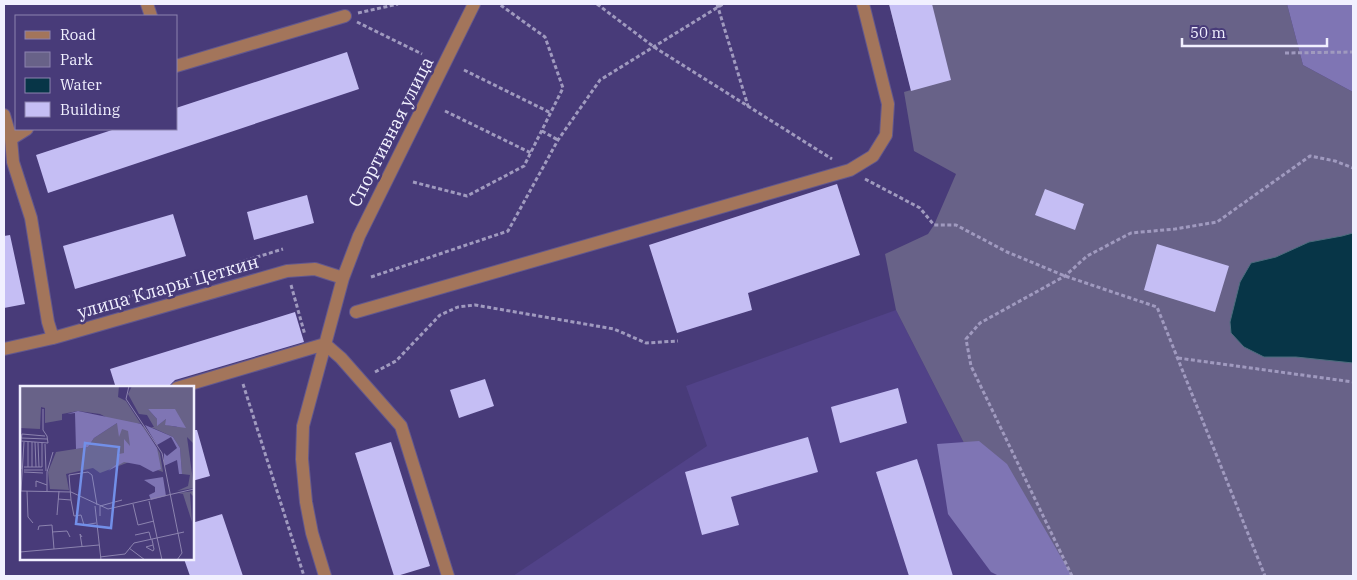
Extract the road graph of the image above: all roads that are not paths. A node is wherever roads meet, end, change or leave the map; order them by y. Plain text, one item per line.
1 (474, 4) edge
2 (863, 4) edge
3 (346, 16) road end
4 (178, 65) edge
5 (4, 115) edge
6 (26, 130) edge
7 (11, 139) junction
8 (343, 278) junction
9 (356, 312) dead end
10 (53, 338) junction
11 (325, 344) junction
12 (4, 349) edge
13 (184, 386) edge
14 (325, 576) edge
15 (448, 576) edge

1 - 8 street, Спортивная улица
2 - 9 street
3 - 4 street
5 - 7 street
6 - 7 street
7 - 10 street
8 - 10 street, улица Клары Цеткин
8 - 11 street, Спортивная улица
10 - 12 street, улица Клары Цеткин
11 - 13 street
11 - 14 street, Спортивная улица
11 - 15 street

